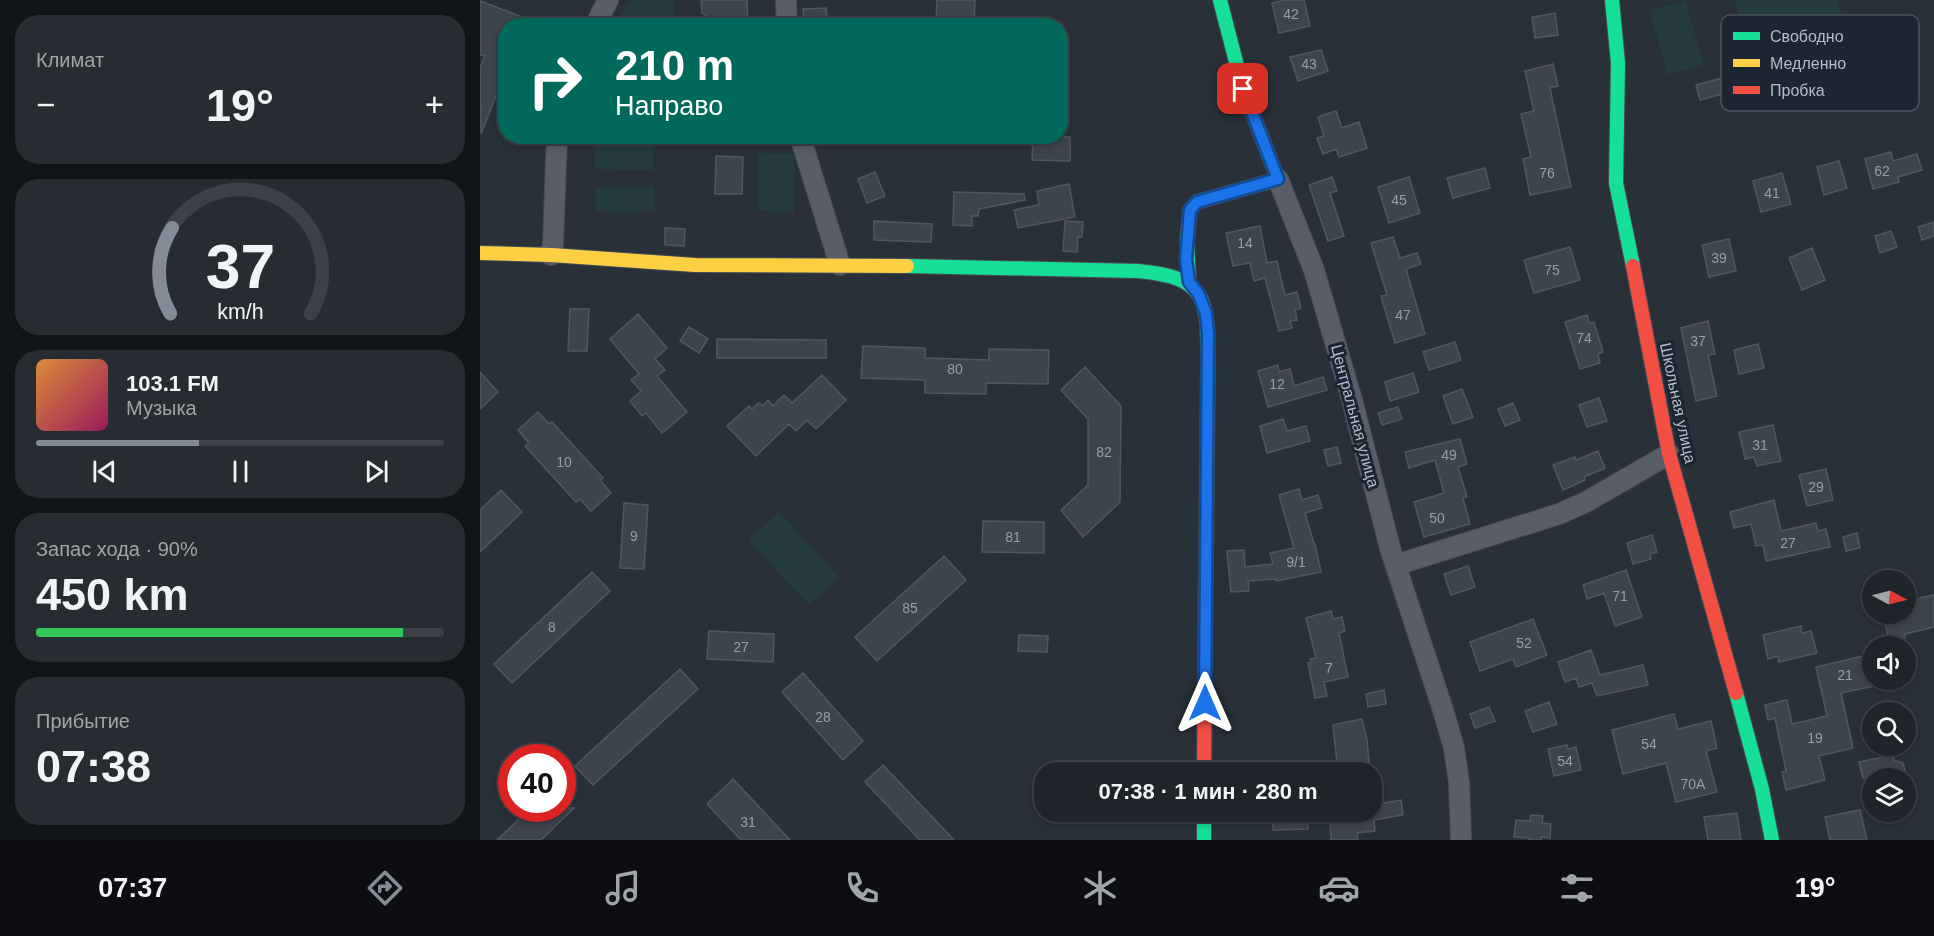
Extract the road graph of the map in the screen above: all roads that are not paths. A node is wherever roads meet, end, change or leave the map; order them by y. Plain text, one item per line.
1 (608, 0) edge
2 (786, 0) edge
3 (1220, 0) edge
4 (1612, 0) edge
5 (599, 18) edge
6 (787, 18) edge
7 (557, 144) edge
8 (802, 144) edge
9 (1278, 179) junction
10 (480, 253) edge
11 (551, 255) junction
12 (840, 265) junction
13 (1189, 282) junction
14 (1669, 454) junction
15 (1396, 565) junction
16 (1204, 762) edge
17 (1204, 822) edge
18 (1204, 840) edge
19 (1461, 840) edge
20 (1772, 840) edge

1 - 5 street
2 - 6 street
3 - 9 street, Центральная улица
4 - 14 street, Школьная улица
7 - 11 street
8 - 12 street
9 - 13 street
9 - 15 street, Центральная улица
10 - 11 street
11 - 12 street
12 - 13 street
13 - 16 street
14 - 15 street
14 - 20 street, Школьная улица
15 - 19 street, Центральная улица
17 - 18 street

